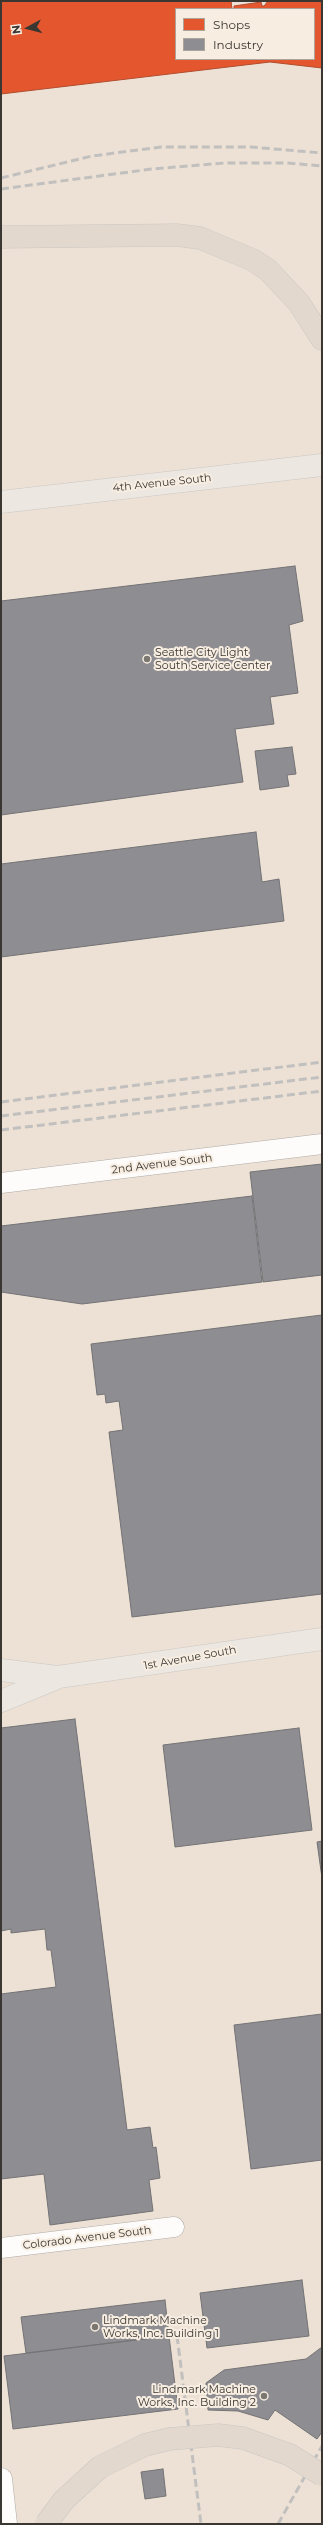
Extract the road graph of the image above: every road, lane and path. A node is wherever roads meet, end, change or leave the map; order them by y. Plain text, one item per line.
1 (1, 237) edge
2 (322, 339) edge
3 (322, 465) edge
4 (1, 502) edge
5 (322, 1144) edge
6 (1, 1183) edge
7 (322, 1639) edge
8 (1, 1670) edge
9 (58, 1677) junction
10 (1, 1701) edge
11 (174, 2227) dead end
12 (1, 2248) edge
13 (322, 2475) edge
14 (1, 2479) edge
15 (6, 2524) edge
16 (46, 2524) edge

1 - 2 highway
3 - 4 main road, 4th Avenue South
5 - 6 street, 2nd Avenue South
7 - 9 main road, 1st Avenue South
8 - 9 main road, 1st Avenue South
9 - 10 main road, 1st Avenue South
11 - 12 street, Colorado Avenue South
13 - 16 highway, bridge
14 - 15 main road

